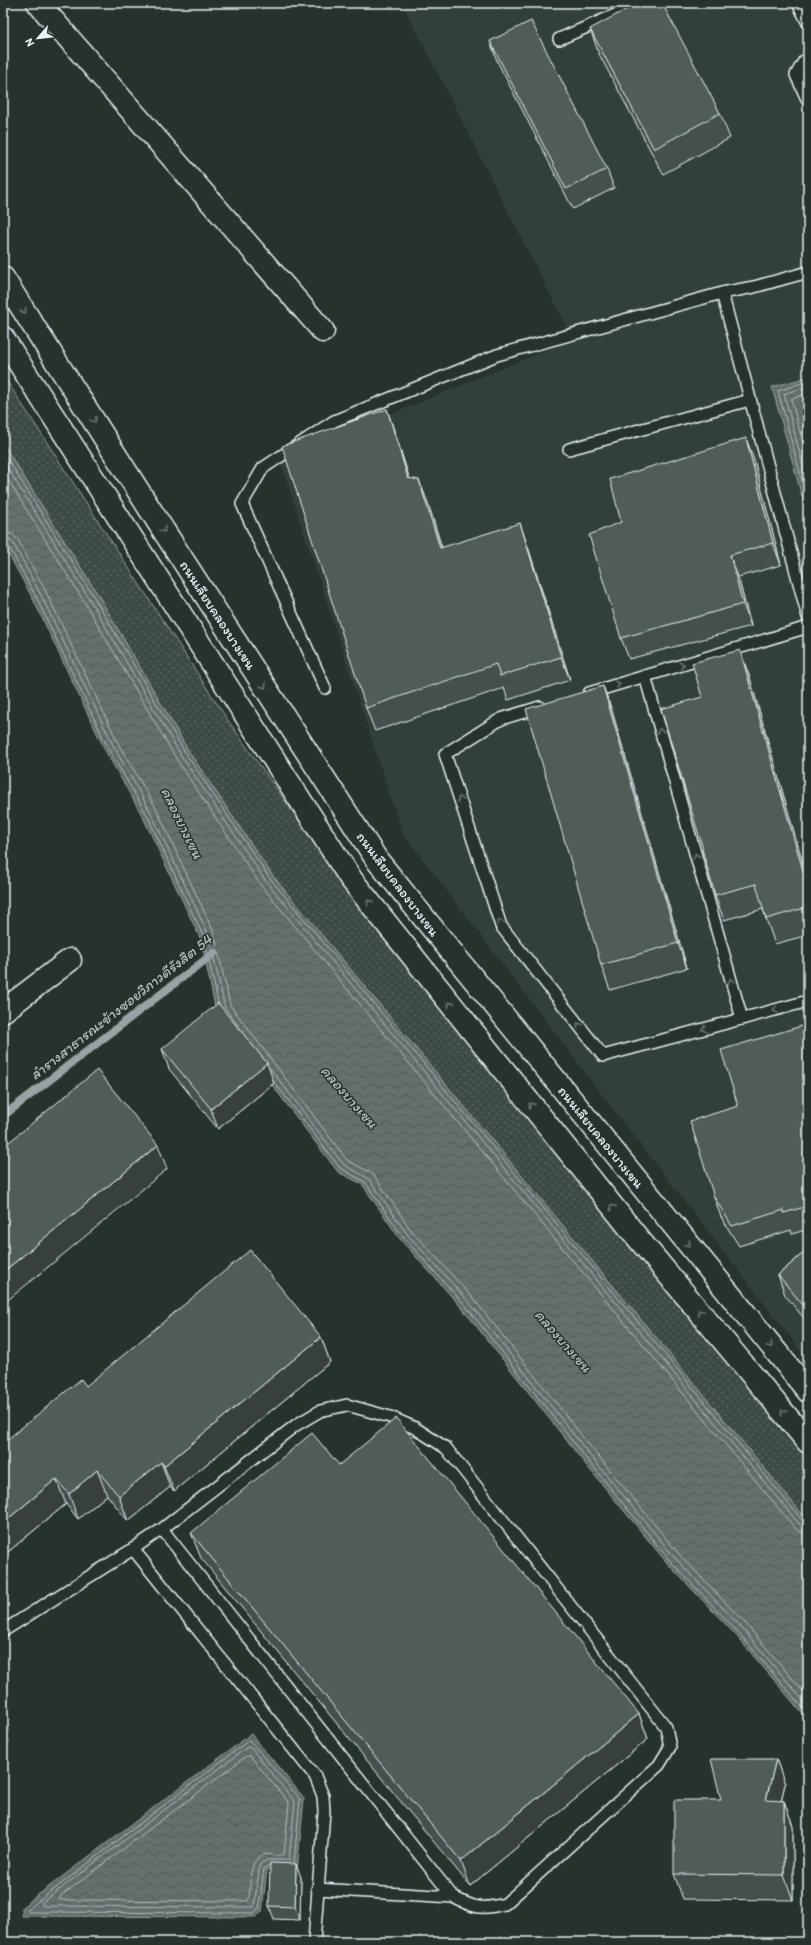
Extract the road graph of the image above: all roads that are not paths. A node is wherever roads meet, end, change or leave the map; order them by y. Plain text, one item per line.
1 (38, 3) edge
2 (643, 3) edge
3 (798, 3) edge
4 (808, 23) edge
5 (559, 40) dead end
6 (808, 59) edge
7 (808, 101) edge
8 (808, 272) edge
9 (3, 278) edge
10 (722, 293) junction
11 (323, 331) dead end
12 (3, 338) edge
13 (750, 400) junction
14 (569, 449) dead end
15 (808, 617) edge
16 (808, 627) edge
17 (645, 676) junction
18 (326, 688) dead end
19 (576, 696) edge
20 (554, 703) edge
21 (70, 960) dead end
22 (808, 1001) edge
23 (3, 1011) edge
24 (742, 1019) junction
25 (808, 1391) edge
26 (808, 1442) edge
27 (162, 1529) junction
28 (133, 1549) junction
29 (3, 1631) edge
30 (317, 1889) junction
31 (453, 1897) junction
32 (314, 1942) edge

1 - 11 main road
2 - 5 lane
3 - 4 lane
6 - 7 lane
8 - 10 lane
9 -> 25 main road, ถนนเลียบคลองบางเขน
10 - 13 lane
10 - 18 lane
26 -> 12 main road
13 - 14 lane
13 - 15 lane
17 -> 16 lane
19 -> 17 lane
24 -> 17 lane
24 -> 20 lane
21 - 23 main road
22 -> 24 lane
27 - 28 lane
27 - 31 lane
27 - 31 lane
28 - 29 lane
28 - 30 lane
30 - 31 lane
30 - 32 lane

